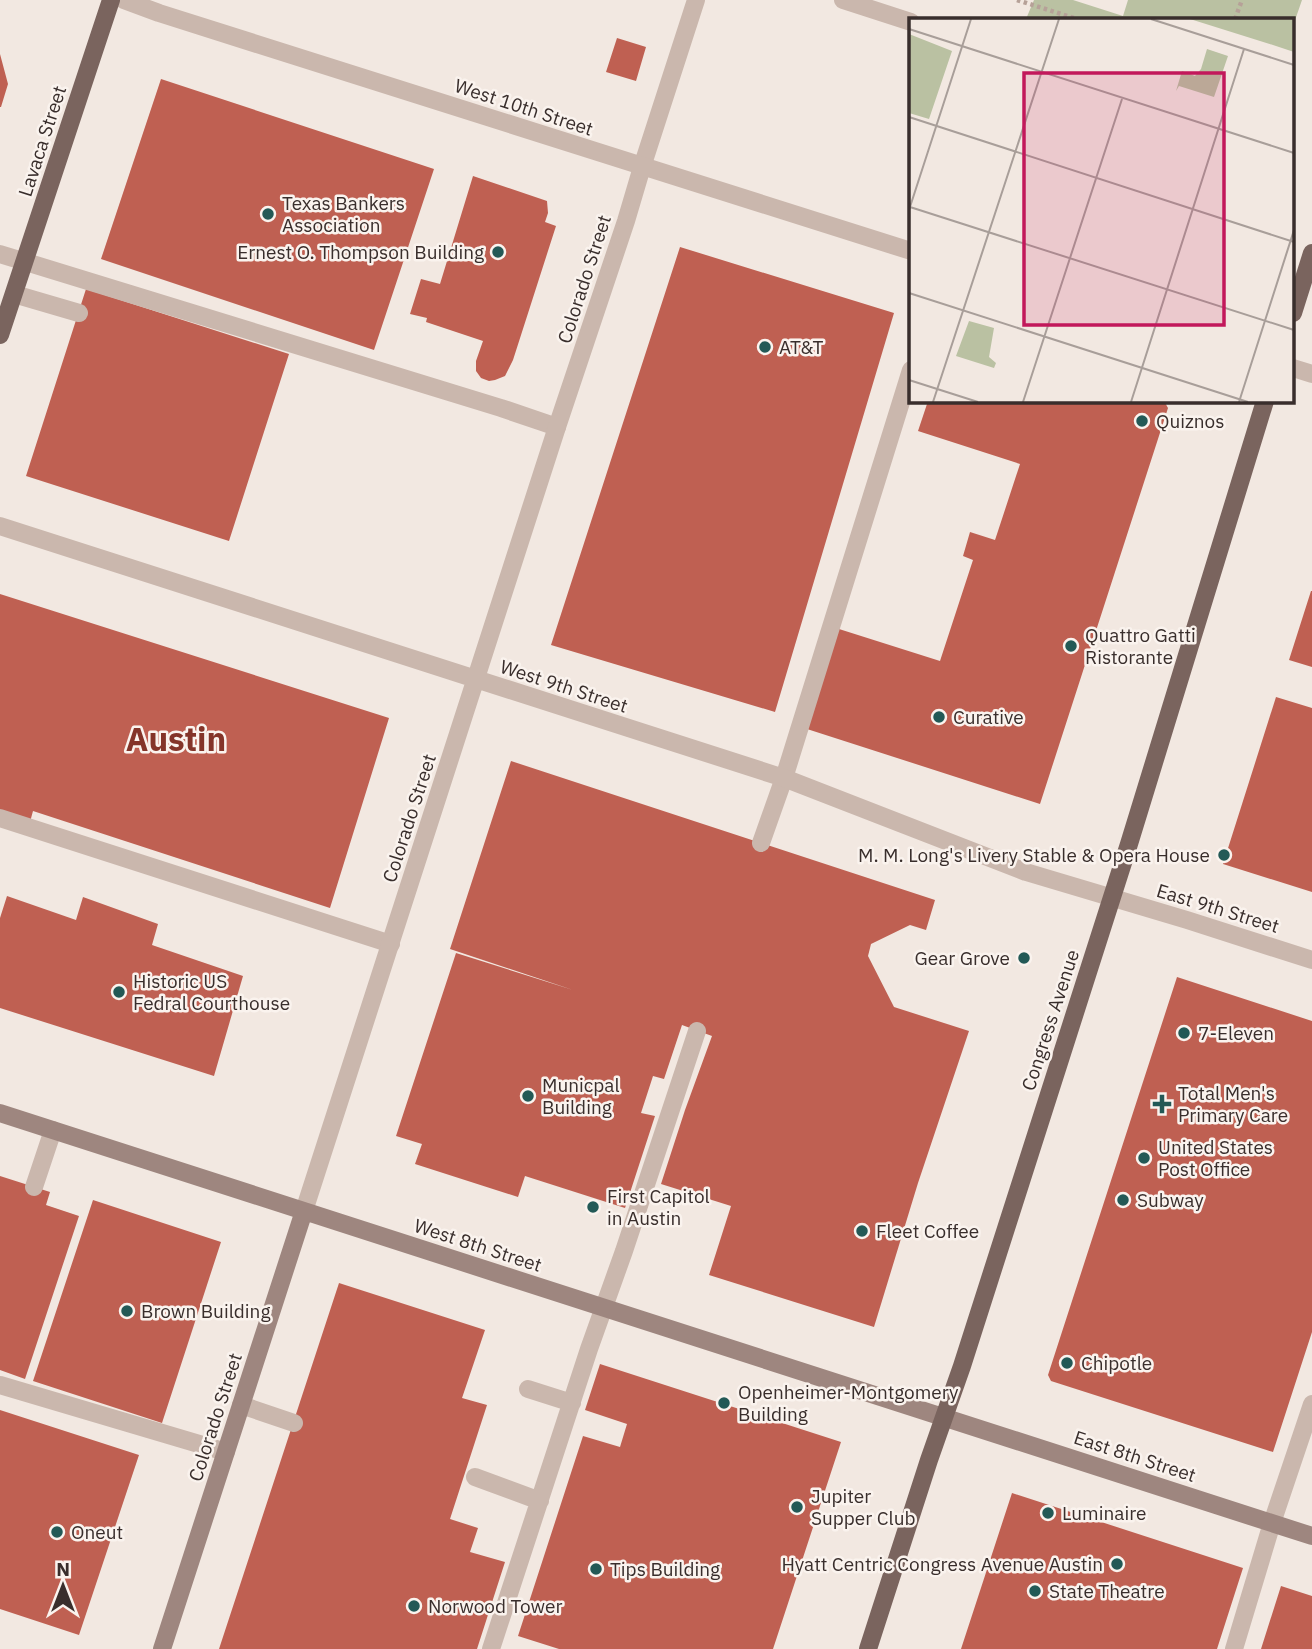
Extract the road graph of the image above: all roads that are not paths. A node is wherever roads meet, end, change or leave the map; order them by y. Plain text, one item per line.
1 (111, 0) edge
2 (124, 0) edge
3 (696, 0) edge
4 (843, 0) edge
5 (909, 21) edge
6 (642, 167) junction
7 (909, 250) edge
8 (1312, 253) edge
9 (0, 254) edge
10 (24, 262) junction
11 (14, 294) junction
12 (1294, 310) edge
13 (79, 313) dead end
14 (0, 335) edge
15 (1294, 368) edge
16 (1312, 374) edge
17 (909, 376) edge
18 (1265, 402) edge
19 (557, 427) junction
20 (0, 526) edge
21 (477, 679) junction
22 (783, 778) junction
23 (0, 818) edge
24 (761, 843) dead end
25 (1111, 897) junction
26 (391, 944) junction
27 (1312, 960) edge
28 (697, 1031) dead end
29 (0, 1114) edge
30 (53, 1130) junction
31 (34, 1187) dead end
32 (304, 1212) junction
33 (604, 1308) junction
34 (0, 1385) edge
35 (528, 1389) dead end
36 (572, 1403) junction
37 (1312, 1404) edge
38 (241, 1405) junction
39 (944, 1417) junction
40 (294, 1423) dead end
41 (226, 1452) junction
42 (475, 1478) dead end
43 (540, 1501) junction
44 (1272, 1523) junction
45 (1312, 1536) edge
46 (162, 1649) edge
47 (491, 1649) edge
48 (868, 1649) edge
49 (1234, 1649) edge

1 - 10 main road, Lavaca Street
2 - 6 street, West 10th Street
3 - 6 street, Colorado Street
4 - 5 street
6 - 7 street, West 10th Street
6 - 19 street, Colorado Street
8 - 12 main road
9 - 10 street
10 - 11 main road, Lavaca Street
10 - 19 street
11 - 13 street
11 - 14 main road, Lavaca Street
15 - 16 street
17 - 22 street
18 - 25 main road, Congress Avenue
19 - 21 street, Colorado Street
20 - 21 street, West 9th Street
21 - 22 street, West 9th Street
21 - 26 street, Colorado Street
22 - 24 street
22 - 25 street, West 9th Street
23 - 26 street
25 - 27 street, East 9th Street
25 - 39 main road, Congress Avenue
26 - 32 street, Colorado Street
28 - 33 street
29 - 30 main road, West 8th Street
30 - 31 street
30 - 32 main road, West 8th Street
32 - 33 main road, West 8th Street
32 - 38 main road, Colorado Street
33 - 36 street
33 - 39 main road, West 8th Street
34 - 41 street
35 - 36 street
36 - 43 street
37 - 44 street
38 - 40 street
38 - 41 main road, Colorado Street
39 - 44 main road, East 8th Street
39 - 48 main road, Congress Avenue
41 - 46 main road, Colorado Street
42 - 43 street
43 - 47 street
44 - 45 main road, East 8th Street
44 - 49 street

